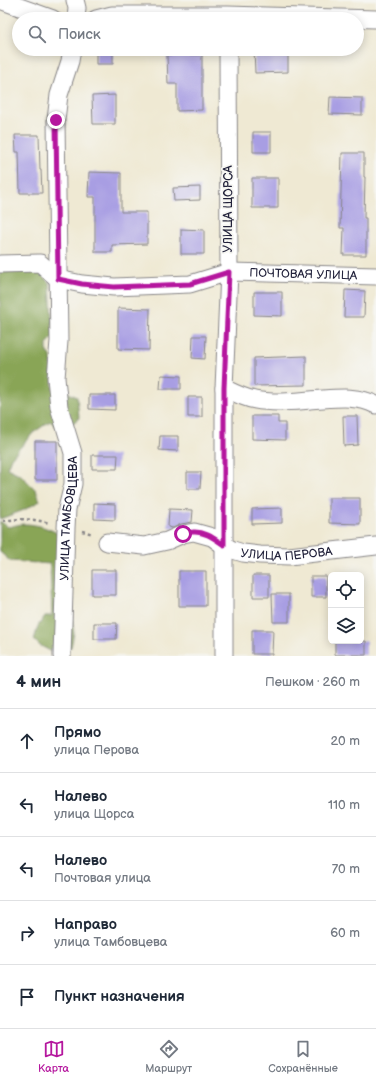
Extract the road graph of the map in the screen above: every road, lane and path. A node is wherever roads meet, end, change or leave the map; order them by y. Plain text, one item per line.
1 (0, 0) edge
2 (75, 0) edge
3 (228, 11) edge
4 (33, 12) edge
5 (77, 12) edge
6 (199, 12) edge
7 (246, 12) edge
8 (364, 18) edge
9 (376, 19) edge
10 (71, 56) edge
11 (228, 56) edge
12 (0, 264) edge
13 (229, 272) junction
14 (376, 276) edge
15 (58, 279) junction
16 (224, 388) junction
17 (376, 405) edge
18 (107, 542) dead end
19 (224, 545) junction
20 (376, 546) edge
21 (62, 656) edge
22 (224, 656) edge

1 - 4 street
2 - 5 street
3 - 6 street
3 - 7 street
8 - 9 street
10 - 15 street, УЛИЦА ТАМБОВЦЕВА
11 - 13 street, УЛИЦА ЩОРСА
12 - 15 street, ПОЧТОВАЯ УЛИЦА
13 - 14 street, ПОЧТОВАЯ УЛИЦА
13 - 15 street, ПОЧТОВАЯ УЛИЦА
13 - 16 street, УЛИЦА ЩОРСА
15 - 21 street, УЛИЦА ТАМБОВЦЕВА
16 - 17 street
16 - 19 street, УЛИЦА ЩОРСА
18 - 19 street, УЛИЦА ПЕРОВА
19 - 20 street, УЛИЦА ПЕРОВА
19 - 22 street, УЛИЦА ЩОРСА

